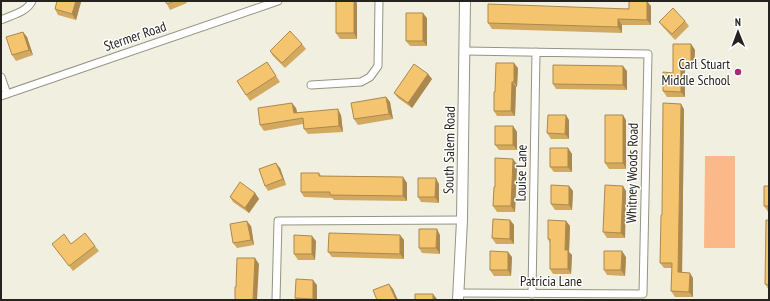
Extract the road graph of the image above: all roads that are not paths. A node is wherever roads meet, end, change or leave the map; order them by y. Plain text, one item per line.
1 (32, 1) edge
2 (278, 1) edge
3 (379, 1) edge
4 (465, 1) edge
5 (1, 20) edge
6 (465, 51) junction
7 (536, 52) junction
8 (1, 77) edge
9 (311, 85) dead end
10 (4, 95) edge
11 (462, 220) junction
12 (532, 294) junction
13 (643, 294) joint
14 (458, 297) edge
15 (276, 300) edge

1 - 5 street
2 - 10 street, Stermer Road
3 - 9 street
4 - 6 main road, South Salem Road
6 - 7 street
6 - 11 main road, South Salem Road
7 - 12 street, Louise Lane
7 - 13 street, Whitney Woods Road
8 - 10 street
11 - 14 main road, South Salem Road
11 - 15 street
12 - 13 street, Patricia Lane
12 - 14 street, Patricia Lane

